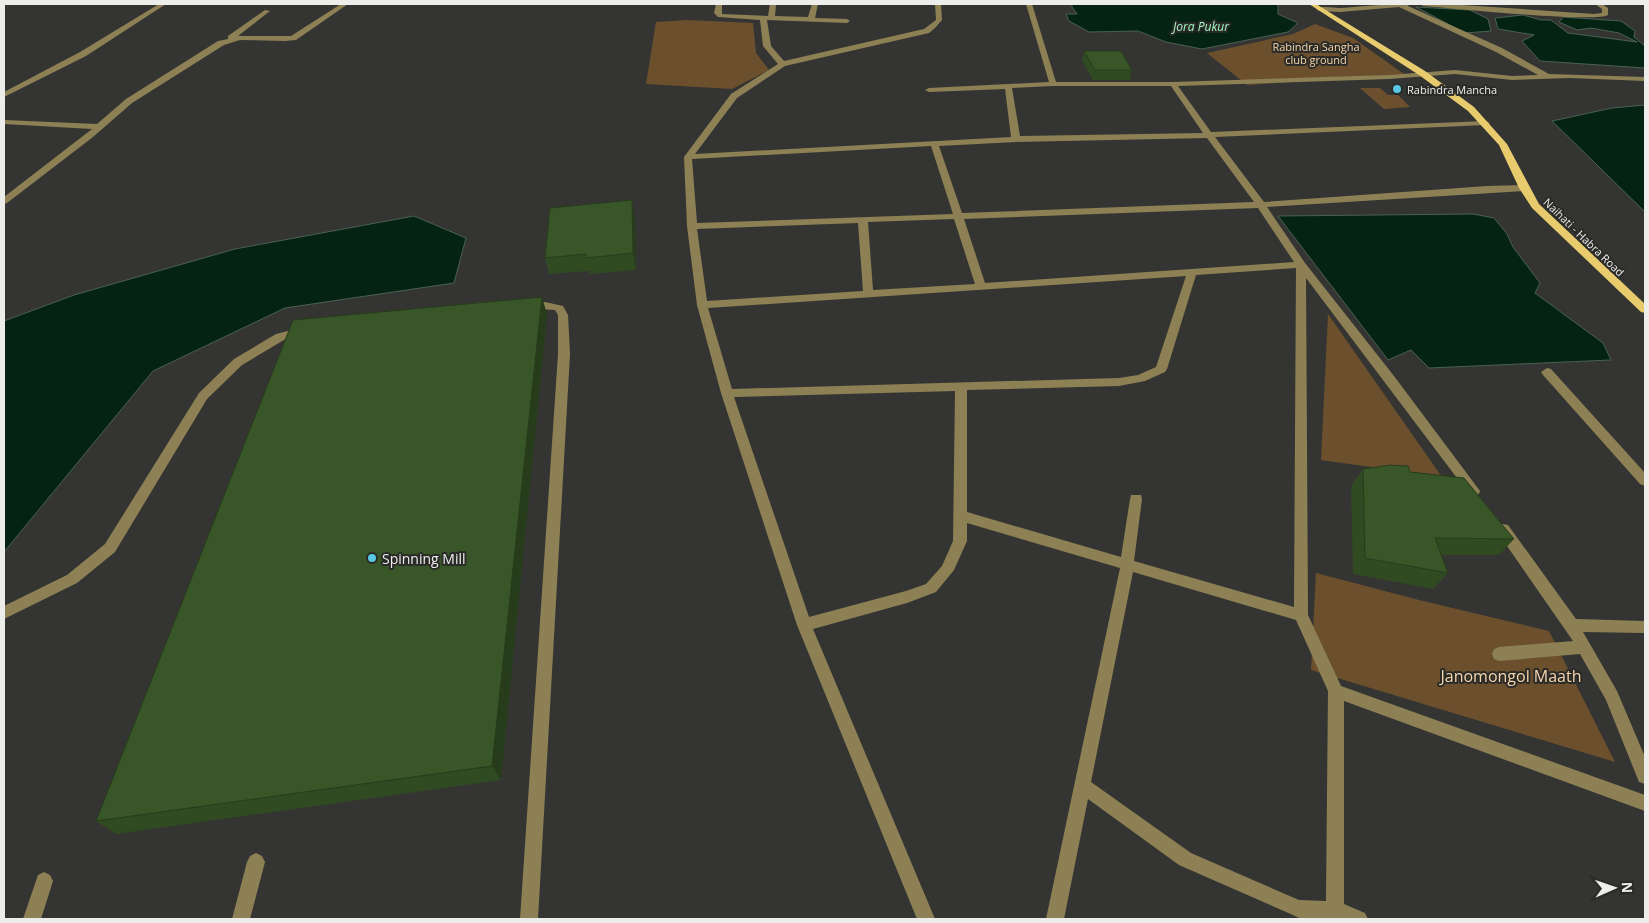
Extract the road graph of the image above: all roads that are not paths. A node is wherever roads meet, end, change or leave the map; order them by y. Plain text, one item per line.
1 (163, 4) edge
2 (345, 4) edge
3 (719, 4) edge
4 (773, 4) edge
5 (815, 4) edge
6 (938, 4) edge
7 (1029, 4) edge
8 (1398, 4) edge
9 (1412, 4) edge
10 (1424, 4) edge
11 (1598, 4) edge
12 (1316, 6) edge
13 (267, 11) dead end
14 (767, 19) junction
15 (811, 20) junction
16 (847, 21) dead end
17 (228, 41) junction
18 (782, 64) junction
19 (1422, 73) junction
20 (1548, 77) junction
21 (1645, 79) edge
22 (1053, 84) junction
23 (1174, 84) junction
24 (1008, 86) junction
25 (929, 90) dead end
26 (4, 95) edge
27 (4, 122) edge
28 (1486, 123) junction
29 (99, 127) junction
30 (1209, 135) junction
31 (1016, 139) junction
32 (934, 143) junction
33 (688, 157) junction
34 (1524, 188) junction
35 (4, 202) edge
36 (1261, 206) junction
37 (957, 216) junction
38 (863, 220) junction
39 (692, 226) junction
40 (1301, 265) junction
41 (1192, 272) junction
42 (981, 286) junction
43 (868, 294) junction
44 (702, 305) junction
45 (517, 307) edge
46 (1645, 310) edge
47 (314, 329) edge
48 (1547, 372) dead end
49 (961, 386) junction
50 (727, 393) junction
51 (1645, 481) edge
52 (1136, 499) dead end
53 (1484, 505) edge
54 (961, 516) junction
55 (1496, 520) edge
56 (1128, 565) junction
57 (4, 613) edge
58 (1301, 615) junction
59 (804, 625) junction
60 (1572, 625) junction
61 (1645, 627) edge
62 (1585, 647) junction
63 (1499, 654) dead end
64 (1336, 691) junction
65 (1645, 776) edge
66 (1082, 785) junction
67 (1645, 803) edge
68 (256, 862) dead end
69 (44, 881) dead end
70 (1335, 915) edge
71 (32, 919) edge
72 (241, 919) edge
73 (529, 919) edge
74 (926, 919) edge
75 (1055, 919) edge
76 (1359, 919) edge

1 - 26 street
2 - 17 street
3 - 14 street
4 - 14 street
5 - 15 street
6 - 18 street
7 - 22 street
8 - 9 street
8 - 12 street
8 - 20 street
10 - 11 street
12 - 19 main road, Naihati - Habra Road
13 - 17 street
14 - 15 street
14 - 18 street
15 - 16 street
17 - 29 street
18 - 33 street
19 - 20 street
19 - 23 street
19 - 28 main road, Naihati - Habra Road
20 - 21 street
22 - 23 street
22 - 24 street
23 - 30 street
24 - 25 street
24 - 31 street
27 - 29 street
28 - 30 street
28 - 34 main road, Naihati - Habra Road
29 - 35 street
30 - 31 street
30 - 36 street
31 - 32 street
32 - 33 street
32 - 37 street
33 - 39 street
34 - 36 street
34 - 46 main road, Naihati - Habra Road
36 - 37 street
36 - 40 street
37 - 38 street
37 - 42 street
38 - 39 street
38 - 43 street
39 - 44 street
40 - 41 street
40 - 53 street
40 - 58 street
41 - 42 street
41 - 49 street
42 - 43 street
43 - 44 street
44 - 50 street
45 - 73 street
47 - 57 street
48 - 51 street
49 - 50 street
49 - 54 street
50 - 59 street
52 - 56 street
54 - 56 street
54 - 59 street
55 - 60 street
56 - 58 street
56 - 66 street
58 - 64 street
59 - 74 street
60 - 61 street
60 - 62 street
62 - 63 street
62 - 65 street
64 - 67 street
64 - 70 street
66 - 70 street
66 - 75 street
68 - 72 street
69 - 71 street
70 - 76 street

